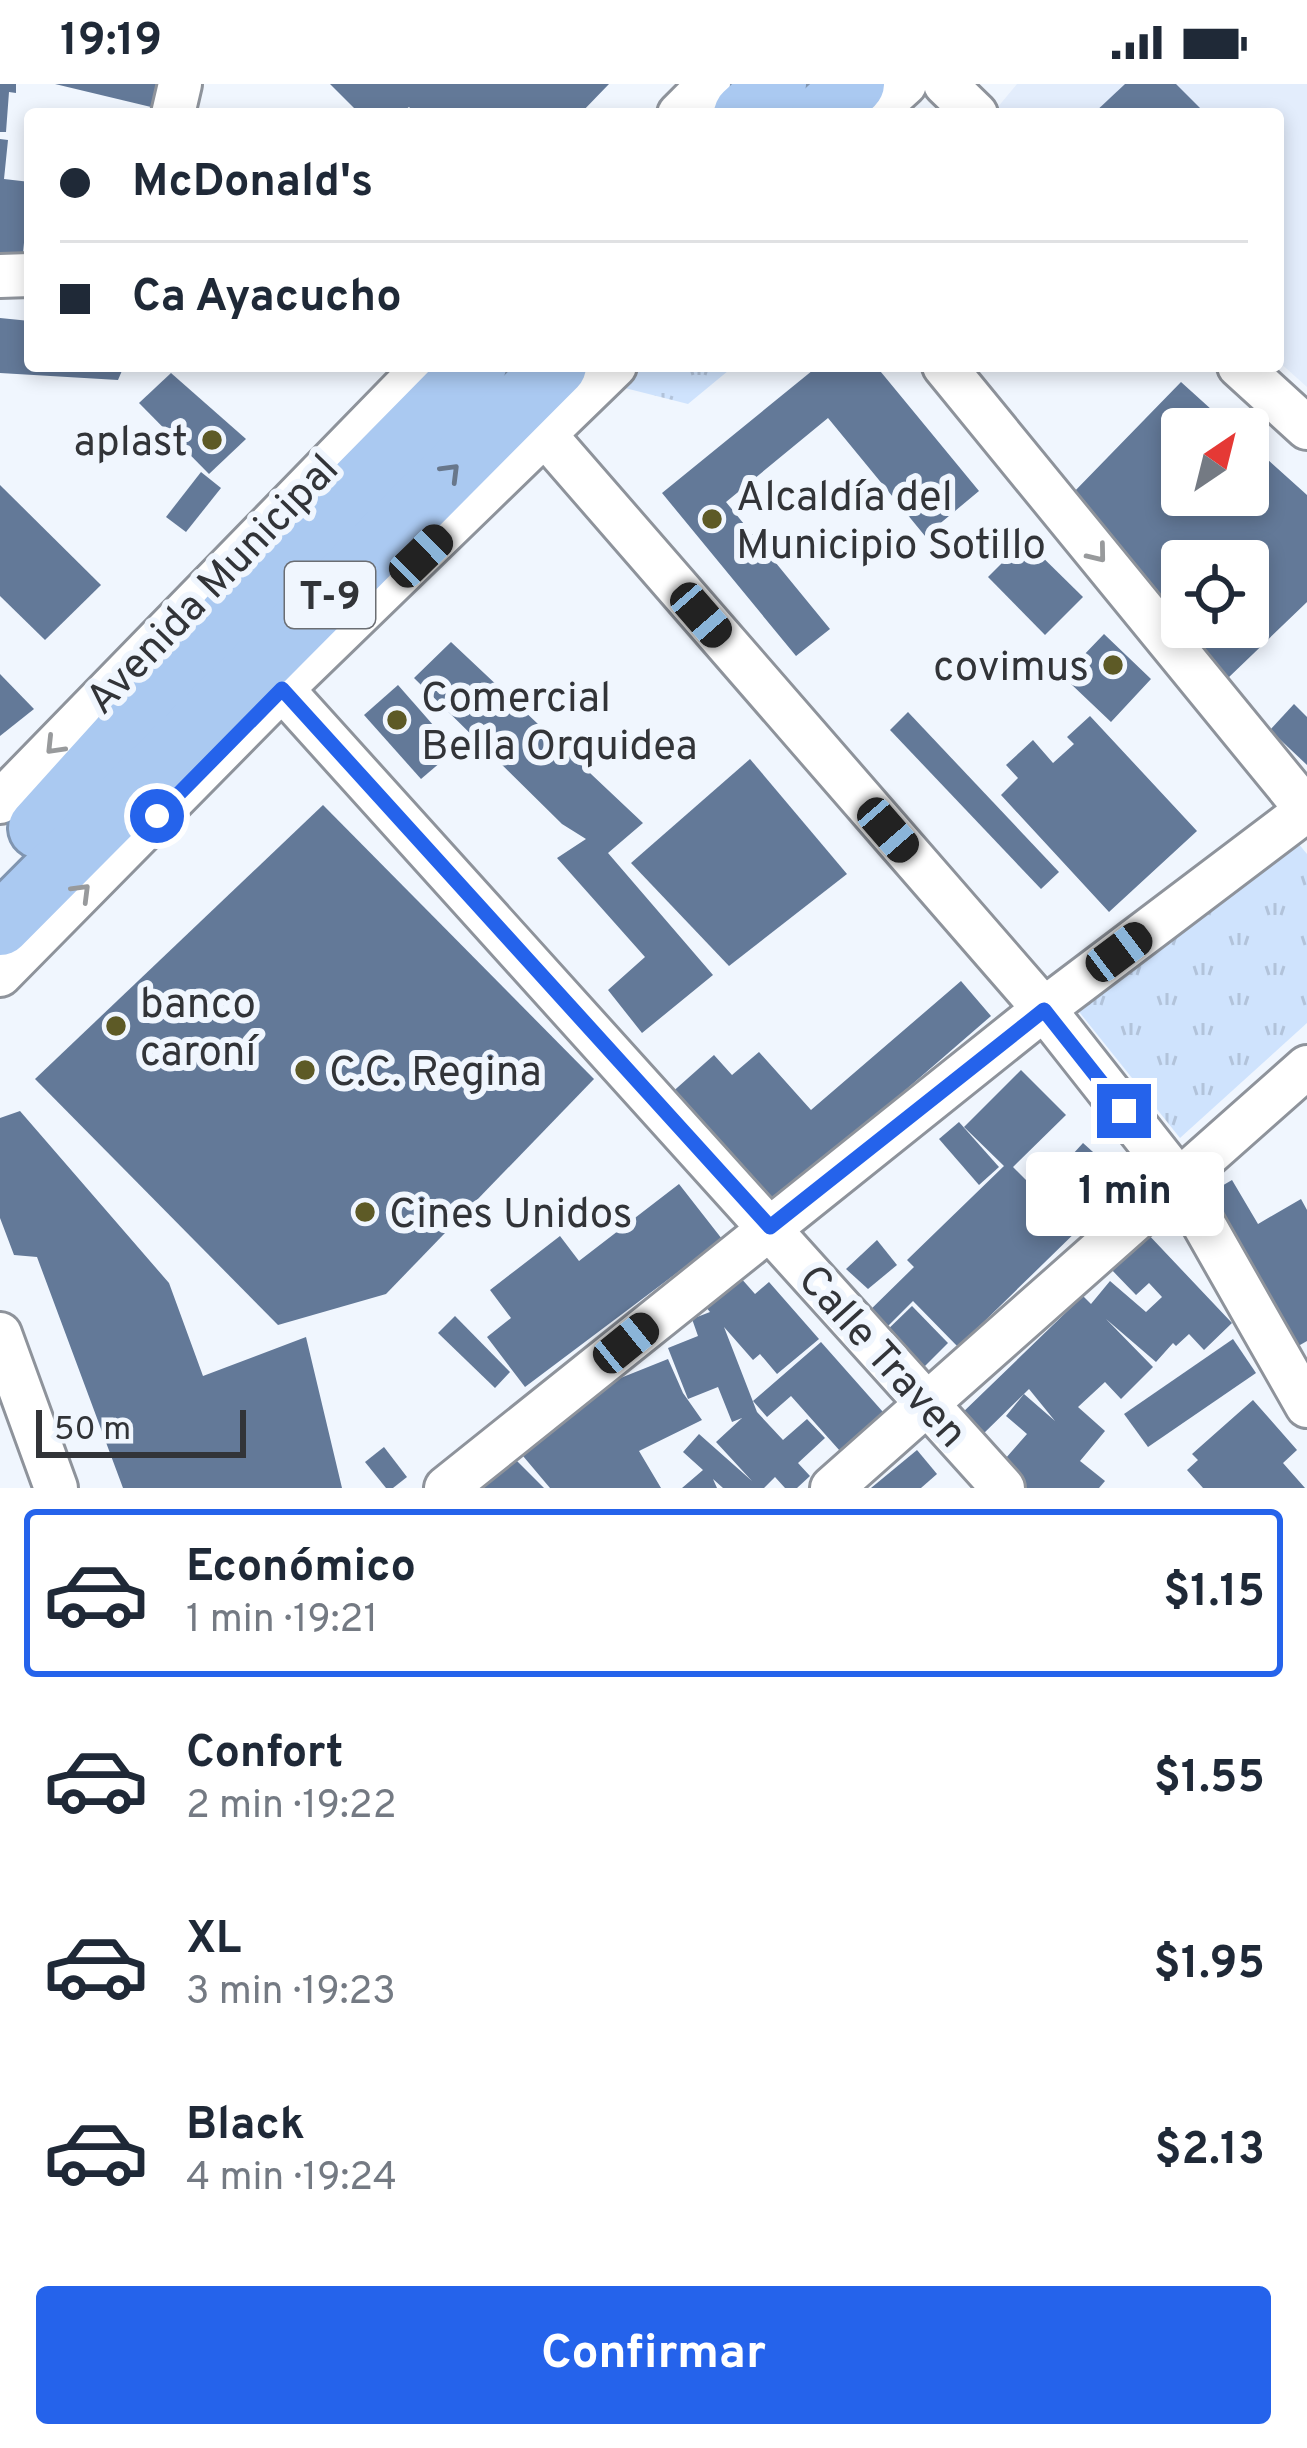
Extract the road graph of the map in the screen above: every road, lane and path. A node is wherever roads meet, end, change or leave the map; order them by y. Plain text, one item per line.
1 (854, 84) edge
2 (905, 84) edge
3 (945, 84) edge
4 (744, 98) edge
5 (703, 108) edge
6 (828, 108) edge
7 (879, 108) edge
8 (970, 108) edge
9 (419, 372) edge
10 (470, 372) edge
11 (550, 372) edge
12 (609, 372) edge
13 (949, 372) edge
14 (1246, 372) edge
15 (1307, 428) edge
16 (546, 436) junction
17 (365, 559) junction
18 (233, 613) junction
19 (282, 689) junction
20 (108, 690) junction
21 (0, 802) edge
22 (85, 809) junction
23 (1307, 810) edge
24 (0, 869) edge
25 (0, 925) edge
26 (0, 975) edge
27 (1044, 1010) junction
28 (1307, 1067) edge
29 (1178, 1179) junction
30 (770, 1227) junction
31 (0, 1334) edge
32 (928, 1403) junction
33 (1307, 1406) edge
34 (16, 1427) edge
35 (56, 1488) edge
36 (446, 1488) edge
37 (832, 1488) edge
38 (1003, 1488) edge

1 - 6 highway
2 - 7 street
3 - 8 street
4 - 5 street
9 - 20 street, Avenida Municipal / T-9
10 - 18 highway, Avenida Municipal / T-9
17 -> 11 highway, Avenida Municipal / T-9
12 - 16 street, T-9
13 -> 23 street
14 - 15 street
16 - 19 street, T-9
16 - 27 street
17 - 19 highway
17 - 22 highway, Avenida Municipal / T-9
18 - 20 highway
18 - 22 highway, Avenida Municipal / T-9
26 -> 19 street, T-9
19 - 30 street, Calle Traven
20 -> 21 street, Avenida Municipal / T-9
22 - 24 highway, Avenida Municipal / T-9
22 - 25 highway, Avenida Municipal / T-9
23 - 27 street
27 - 29 street
27 - 30 street
28 - 29 street
29 - 32 street
29 - 33 street
30 - 32 street, Calle Traven
30 - 36 street
31 - 34 street
32 - 37 street
32 - 38 street, Calle Traven
34 - 35 street

